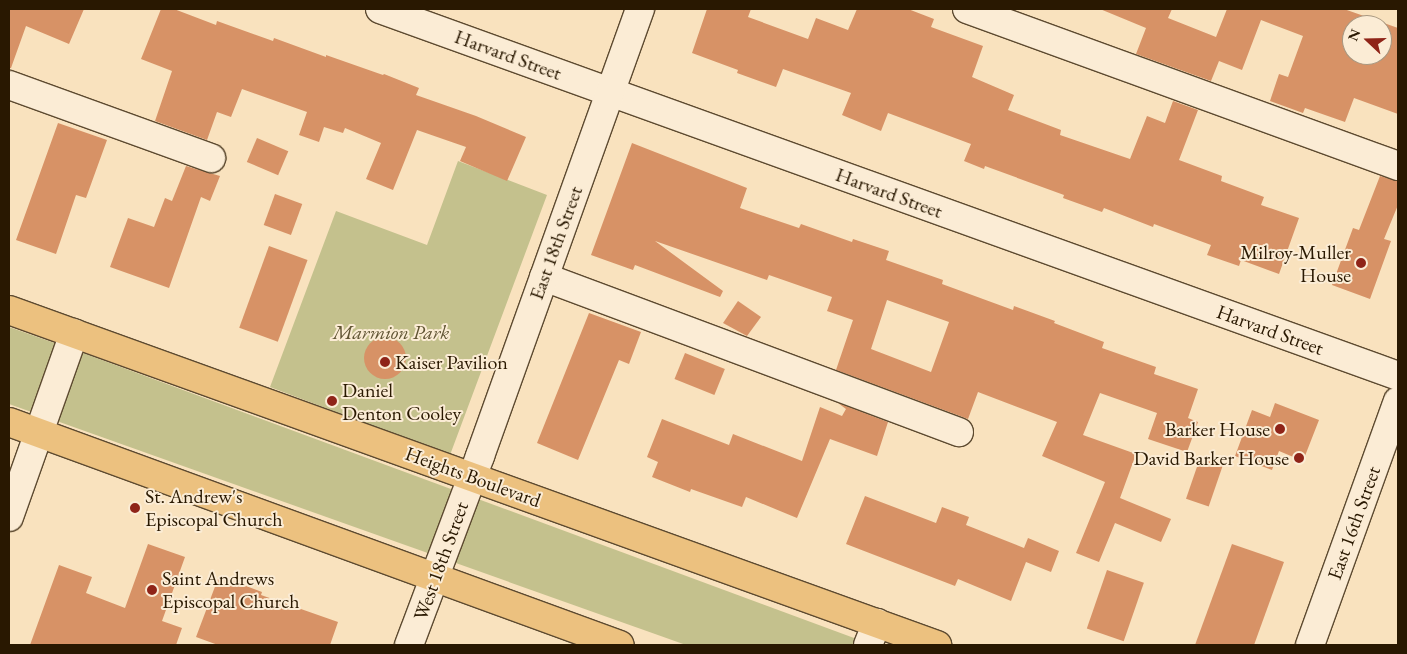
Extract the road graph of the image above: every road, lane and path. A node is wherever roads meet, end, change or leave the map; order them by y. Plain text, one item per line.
1 (380, 9) edge
2 (640, 9) edge
3 (967, 9) edge
4 (9, 85) edge
5 (610, 92) junction
6 (211, 158) dead end
7 (1398, 166) edge
8 (544, 277) junction
9 (9, 310) edge
10 (74, 333) junction
11 (1398, 376) edge
12 (1398, 401) edge
13 (9, 422) edge
14 (959, 432) dead end
15 (40, 433) junction
16 (472, 477) junction
17 (9, 516) edge
18 (434, 578) junction
19 (872, 634) edge
20 (409, 645) edge
21 (620, 645) edge
22 (937, 645) edge
23 (1310, 645) edge

1 - 5 street, Harvard Street
2 - 5 street, East 18th Street
3 - 7 street
4 - 6 street
5 - 8 street, East 18th Street
5 - 11 street, Harvard Street
8 - 14 street
8 - 16 street, East 18th Street
9 - 10 main road, Heights Boulevard
10 - 15 street
10 - 16 main road, Heights Boulevard
12 - 23 street, East 16th Street
13 - 15 main road
15 - 17 street
15 - 18 main road
16 - 18 street, West 18th Street
16 - 19 main road, Heights Boulevard
18 - 20 street, West 18th Street
18 - 21 main road
19 - 22 main road, Heights Boulevard

